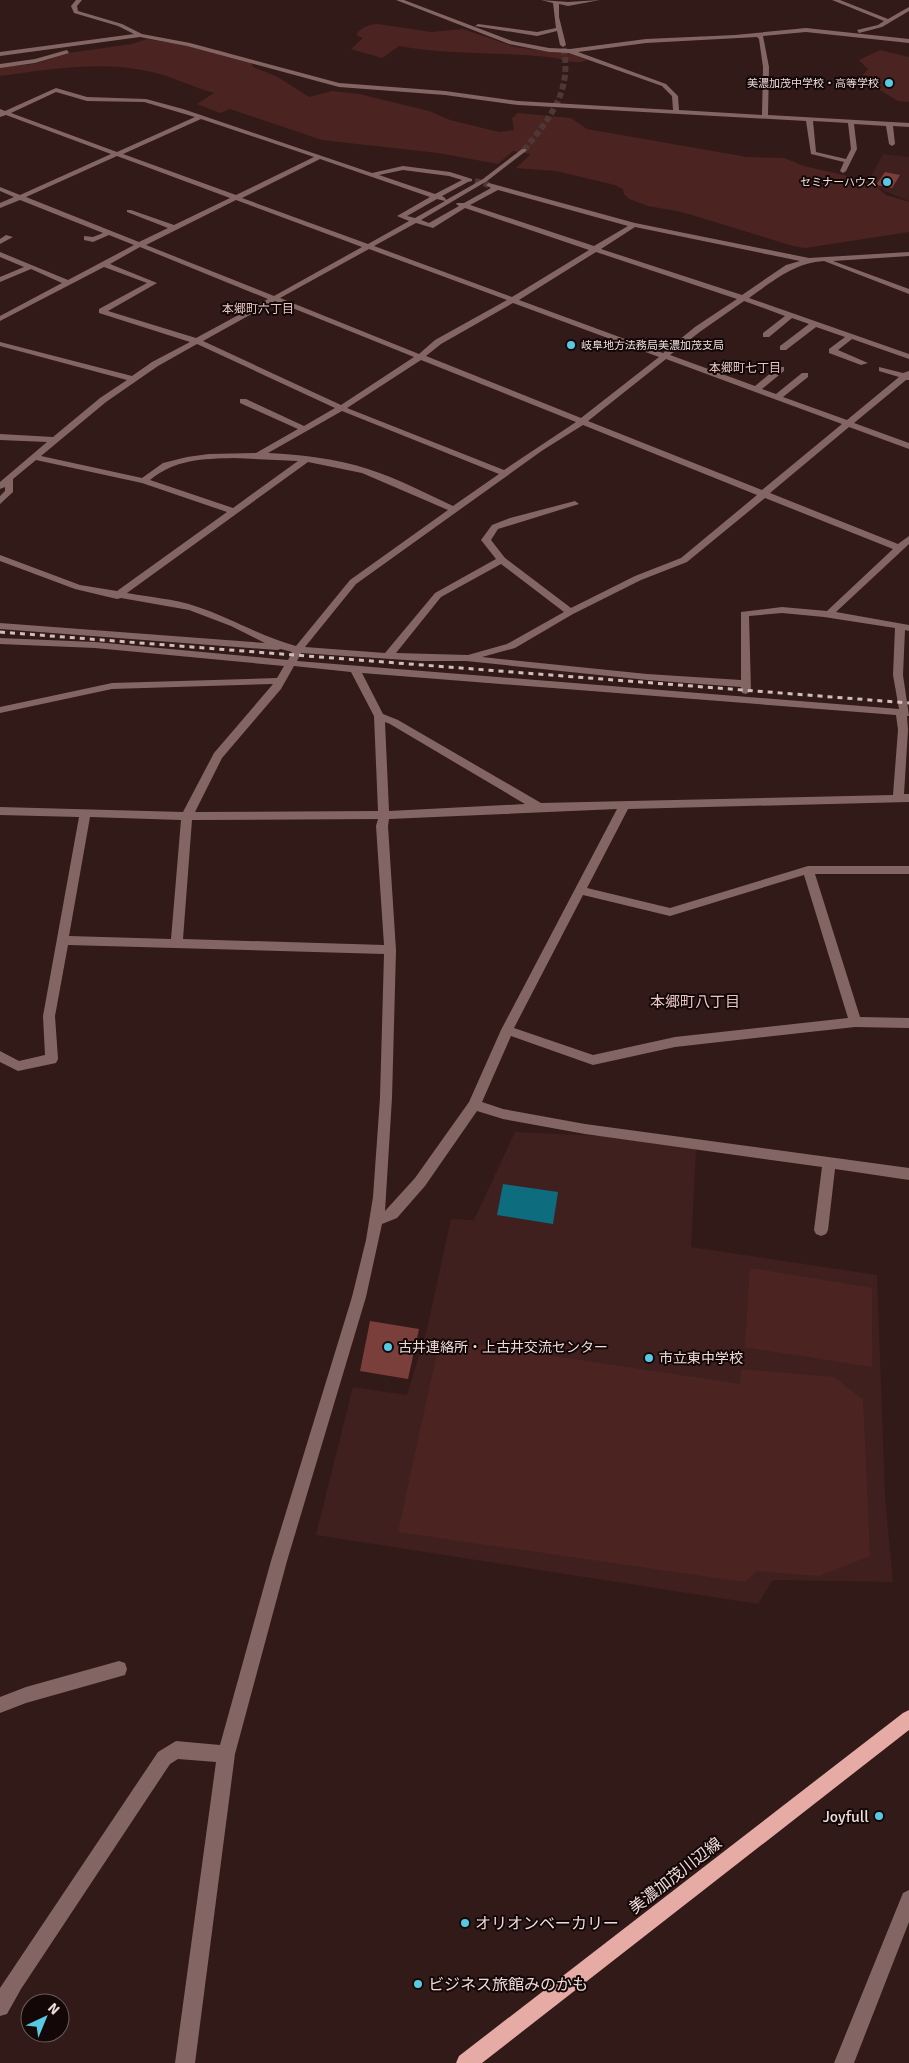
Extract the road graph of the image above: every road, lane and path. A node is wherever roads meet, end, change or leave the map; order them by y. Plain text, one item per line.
1 (79, 0) edge
2 (399, 0) edge
3 (544, 0) edge
4 (598, 0) edge
5 (835, 0) edge
6 (555, 2) edge
7 (909, 9) edge
8 (889, 21) junction
9 (461, 24) junction
10 (559, 29) junction
11 (849, 33) junction
12 (757, 34) junction
13 (140, 35) junction
14 (909, 41) edge
15 (563, 45) tunnel mouth
16 (570, 50) junction
17 (0, 54) edge
18 (0, 66) edge
19 (676, 111) junction
20 (2, 113) edge
21 (200, 117) junction
22 (765, 117) junction
23 (809, 119) junction
24 (851, 122) junction
25 (889, 124) junction
26 (909, 125) edge
27 (892, 144) dead end
28 (524, 150) tunnel mouth
29 (118, 154) junction
30 (320, 158) junction
31 (848, 161) junction
32 (844, 171) dead end
33 (370, 175) junction
34 (489, 185) tunnel mouth
35 (497, 187) junction
36 (0, 189) edge
37 (20, 197) junction
38 (433, 197) junction
39 (237, 198) junction
40 (443, 199) dead end
41 (462, 205) junction
42 (0, 206) edge
43 (129, 211) dead end
44 (415, 221) junction
45 (634, 225) junction
46 (174, 228) junction
47 (108, 233) junction
48 (9, 237) dead end
49 (87, 238) dead end
50 (0, 242) edge
51 (140, 245) junction
52 (367, 247) junction
53 (595, 249) junction
54 (0, 254) edge
55 (909, 254) edge
56 (810, 260) junction
57 (104, 264) junction
58 (30, 267) junction
59 (0, 280) edge
60 (67, 282) junction
61 (909, 292) edge
62 (274, 298) junction
63 (743, 298) junction
64 (514, 300) junction
65 (791, 315) junction
66 (1, 317) edge
67 (816, 323) junction
68 (766, 335) dead end
69 (851, 336) junction
70 (196, 341) junction
71 (0, 344) edge
72 (783, 348) dead end
73 (909, 356) edge
74 (420, 357) junction
75 (664, 357) junction
76 (864, 363) dead end
77 (781, 368) dead end
78 (882, 369) dead end
79 (805, 375) dead end
80 (908, 376) edge
81 (134, 379) junction
82 (754, 390) junction
83 (777, 398) junction
84 (243, 401) dead end
85 (341, 408) junction
86 (582, 422) junction
87 (848, 424) junction
88 (305, 428) junction
89 (0, 437) edge
90 (53, 440) junction
91 (909, 446) edge
92 (257, 456) junction
93 (35, 457) junction
94 (306, 458) junction
95 (505, 473) junction
96 (4, 480) edge
97 (144, 481) junction
98 (0, 486) edge
99 (766, 493) junction
100 (0, 501) edge
101 (575, 504) dead end
102 (455, 510) junction
103 (233, 511) junction
104 (909, 539) edge
105 (898, 548) junction
106 (1, 559) edge
107 (502, 560) junction
108 (117, 596) junction
109 (570, 612) junction
110 (828, 615) junction
111 (0, 626) edge
112 (905, 627) edge
113 (0, 641) edge
114 (293, 649) junction
115 (388, 656) junction
116 (468, 658) junction
117 (290, 662) junction
118 (355, 669) junction
119 (278, 684) junction
120 (746, 684) junction
121 (906, 697) edge
122 (747, 698) junction
123 (0, 710) edge
124 (905, 712) edge
125 (378, 716) junction
126 (903, 798) edge
127 (625, 804) junction
128 (539, 807) junction
129 (0, 811) edge
130 (85, 813) junction
131 (384, 815) junction
132 (188, 816) junction
133 (808, 870) junction
134 (909, 870) edge
135 (579, 890) junction
136 (63, 940) junction
137 (177, 944) junction
138 (390, 950) junction
139 (855, 1022) junction
140 (909, 1023) edge
141 (507, 1030) junction
142 (0, 1056) edge
143 (474, 1105) junction
144 (829, 1163) junction
145 (909, 1174) edge
146 (376, 1221) junction
147 (821, 1230) dead end
148 (120, 1669) dead end
149 (0, 1705) edge
150 (909, 1719) edge
151 (226, 1754) junction
152 (909, 1899) edge
153 (0, 2008) edge
154 (185, 2063) edge
155 (466, 2063) edge
156 (844, 2063) edge

1 - 13 street
2 - 9 street
3 - 6 street
4 - 6 street
5 - 8 street
6 - 10 street
7 - 8 street
8 - 11 street
9 - 10 street
9 - 16 street
10 - 15 street
11 - 12 street
11 - 14 street
12 - 16 street
12 - 22 street
13 - 17 street
13 - 18 street
13 - 19 street
16 - 19 street
19 - 22 street
20 - 21 street
20 - 29 street
21 - 29 street
21 - 30 street
22 - 23 street
23 - 24 street
23 - 31 street
24 - 25 street
24 - 31 street
25 - 26 street
25 - 27 street
28 - 44 street
29 - 37 street
29 - 39 street
30 - 33 street
30 - 39 street
31 - 32 street
33 - 38 street
33 - 38 street
34 - 35 street
35 - 41 street
35 - 45 street
36 - 37 street
37 - 42 street
37 - 47 street
38 - 40 street
38 - 44 street
39 - 46 street
39 - 52 street
41 - 44 street
41 - 53 street
43 - 46 street
44 - 52 street
45 - 53 street
45 - 56 street
46 - 51 street
47 - 49 street
47 - 51 street
48 - 50 street
51 - 57 street
51 - 62 street
52 - 62 street
52 - 64 street
53 - 63 street
53 - 64 street
54 - 58 street
55 - 56 street
56 - 61 street
56 - 63 street
57 - 60 street
57 - 70 street
58 - 59 street
58 - 60 street
60 - 66 street
62 - 70 street
62 - 74 street
63 - 65 street
63 - 75 street
64 - 74 street
64 - 75 street
65 - 67 street
65 - 68 street
67 - 69 street
67 - 72 street
69 - 73 street
69 - 76 street
70 - 81 street
70 - 85 street
71 - 81 street
74 - 85 street
74 - 86 street
75 - 82 street
75 - 86 street
77 - 82 street
78 - 80 street
79 - 83 street
80 - 87 street
81 - 90 street
82 - 83 street
83 - 87 street
84 - 88 street
85 - 88 street
85 - 95 street
86 - 95 street
86 - 99 street
87 - 91 street
87 - 99 street
88 - 92 street
89 - 90 street
90 - 93 street
92 - 94 street
92 - 97 street
93 - 96 street
93 - 97 street
94 - 102 street
94 - 103 street
95 - 102 street
96 - 98 street
96 - 100 street
97 - 103 street
99 - 105 street
99 - 109 street
101 - 107 street
102 - 114 street
103 - 108 street
104 - 105 street
105 - 110 street
106 - 108 street
107 - 109 street
107 - 115 street
108 - 114 street
109 - 116 street
110 - 112 street
110 - 120 street
111 - 114 street
112 - 121 street
113 - 117 street
114 - 115 street
114 - 117 street
115 - 116 street
116 - 120 street
117 - 118 street
117 - 119 street
118 - 122 street
118 - 125 street
119 - 123 street
119 - 132 street
120 - 122 street
121 - 124 street
122 - 124 street
124 - 126 street
125 - 128 street
125 - 131 street
126 - 127 street
127 - 128 street
127 - 135 street
128 - 131 street
129 - 130 street
130 - 132 street
130 - 136 street
131 - 132 street
131 - 138 street
132 - 137 street
133 - 134 street
133 - 135 street
133 - 139 street
135 - 141 street
136 - 137 street
136 - 142 street
137 - 138 street
138 - 146 street
139 - 140 street
139 - 141 street
141 - 143 street
143 - 144 street
143 - 146 street
144 - 145 street
144 - 147 street
146 - 151 street
148 - 149 street
150 - 155 main road, 美濃加茂川辺線
151 - 153 street
151 - 154 street
152 - 156 street

